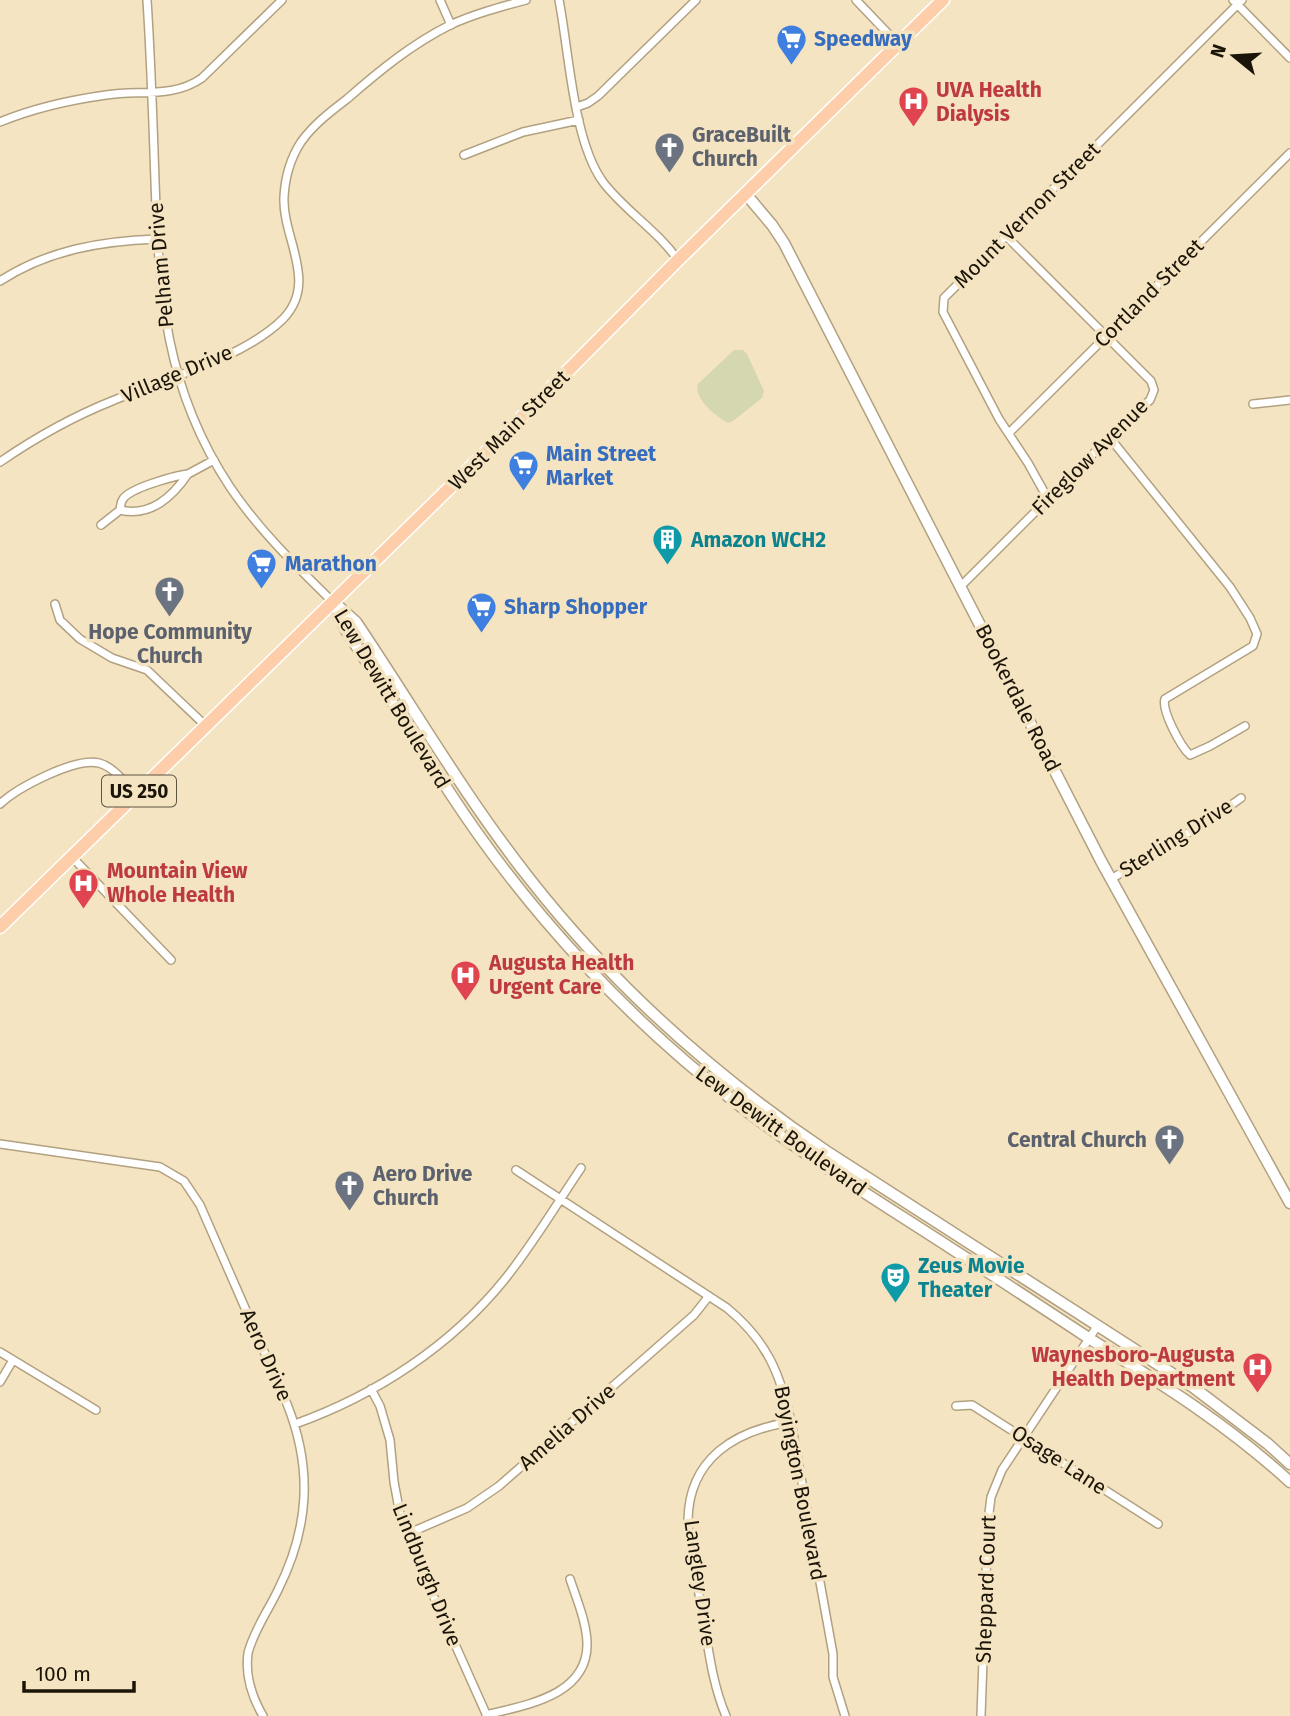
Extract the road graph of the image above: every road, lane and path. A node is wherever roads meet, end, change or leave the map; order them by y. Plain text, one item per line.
1 (147, 0) edge
2 (282, 0) edge
3 (440, 0) edge
4 (526, 0) edge
5 (559, 0) edge
6 (696, 0) edge
7 (856, 0) edge
8 (943, 0) edge
9 (1238, 2) edge
10 (451, 25) junction
11 (898, 44) junction
12 (1290, 58) edge
13 (152, 92) junction
14 (577, 107) junction
15 (579, 120) junction
16 (0, 122) edge
17 (1290, 153) edge
18 (464, 155) dead end
19 (745, 193) junction
20 (1006, 236) junction
21 (157, 239) junction
22 (678, 260) junction
23 (0, 281) edge
24 (1106, 337) junction
25 (178, 376) junction
26 (1290, 400) edge
27 (1253, 404) dead end
28 (1009, 433) junction
29 (1110, 438) junction
30 (214, 460) junction
31 (0, 462) edge
32 (188, 474) junction
33 (1048, 499) junction
34 (120, 510) junction
35 (101, 525) dead end
36 (961, 586) junction
37 (334, 603) junction
38 (55, 604) dead end
39 (1245, 726) dead end
40 (206, 727) junction
41 (136, 794) junction
42 (1241, 797) dead end
43 (0, 804) edge
44 (72, 857) junction
45 (1111, 879) junction
46 (0, 927) edge
47 (171, 960) dead end
48 (793, 1129) junction
49 (785, 1139) junction
50 (0, 1144) edge
51 (581, 1168) dead end
52 (516, 1170) dead end
53 (560, 1199) junction
54 (1290, 1203) edge
55 (709, 1296) junction
56 (1098, 1325) junction
57 (1090, 1338) junction
58 (0, 1352) edge
59 (13, 1360) junction
60 (0, 1382) edge
61 (371, 1389) junction
62 (956, 1406) dead end
63 (96, 1410) dead end
64 (791, 1422) junction
65 (295, 1424) junction
66 (1023, 1436) junction
67 (1290, 1464) edge
68 (1290, 1482) edge
69 (1158, 1524) dead end
70 (407, 1534) junction
71 (570, 1580) dead end
72 (263, 1716) edge
73 (486, 1716) edge
74 (726, 1716) edge
75 (845, 1716) edge
76 (981, 1716) edge

1 - 13 street, Pelham Drive
2 - 13 street
3 - 10 street
4 - 10 street, Village Drive
5 - 14 street
6 - 14 street
7 - 11 street
8 - 11 main road, West Main Street / US 250
9 - 12 street
9 - 20 street, Mount Vernon Street
10 - 25 street, Village Drive
11 - 19 main road, West Main Street / US 250
13 - 16 street
13 - 21 street, Pelham Drive
14 - 15 street
15 - 18 street
15 - 22 street
17 - 24 street, Cortland Street
19 - 22 main road, West Main Street / US 250
19 - 36 main road, Bookerdale Road
20 - 24 street, Fireglow Avenue
20 - 28 street, Mount Vernon Street
21 - 23 street
21 - 25 street, Pelham Drive
22 - 37 main road, West Main Street / US 250
24 - 28 street, Cortland Street
24 - 29 street, Fireglow Avenue
25 - 30 street, Pelham Drive
25 - 31 street, Village Drive
26 - 27 street
28 - 33 street, Mount Vernon Street
29 - 33 street, Fireglow Avenue
29 - 39 street
30 - 32 street
30 - 37 street, Pelham Drive
32 - 34 street
32 - 34 street
33 - 36 street, Fireglow Avenue
34 - 35 street
36 - 45 main road, Bookerdale Road
37 - 40 main road, West Main Street / US 250
37 - 48 main road, Lew Dewitt Boulevard
37 - 49 main road, Lew Dewitt Boulevard
38 - 40 street
40 - 41 main road, West Main Street / US 250
41 - 43 street
41 - 44 main road, West Main Street / US 250
42 - 45 street, Sterling Drive
44 - 46 main road, US 250
44 - 47 street
45 - 54 main road, Bookerdale Road
48 - 49 street
48 - 56 main road, Lew Dewitt Boulevard
49 - 57 main road, Lew Dewitt Boulevard
50 - 65 street, Aero Drive
51 - 53 street
52 - 53 street, Boyington Boulevard
53 - 55 street, Boyington Boulevard
53 - 61 street
55 - 64 street, Boyington Boulevard
55 - 70 street, Amelia Drive
56 - 57 street, Sheppard Court
56 - 67 main road, Lew Dewitt Boulevard
57 - 66 street, Sheppard Court
57 - 68 main road, Lew Dewitt Boulevard
58 - 59 street
59 - 60 street
59 - 63 street
61 - 65 street
61 - 70 street, Lindburgh Drive
62 - 66 street, Osage Lane
64 - 74 street, Langley Drive
64 - 75 street, Boyington Boulevard
65 - 72 street, Aero Drive
66 - 69 street, Osage Lane
66 - 76 street, Sheppard Court
70 - 73 street, Lindburgh Drive
71 - 73 street

